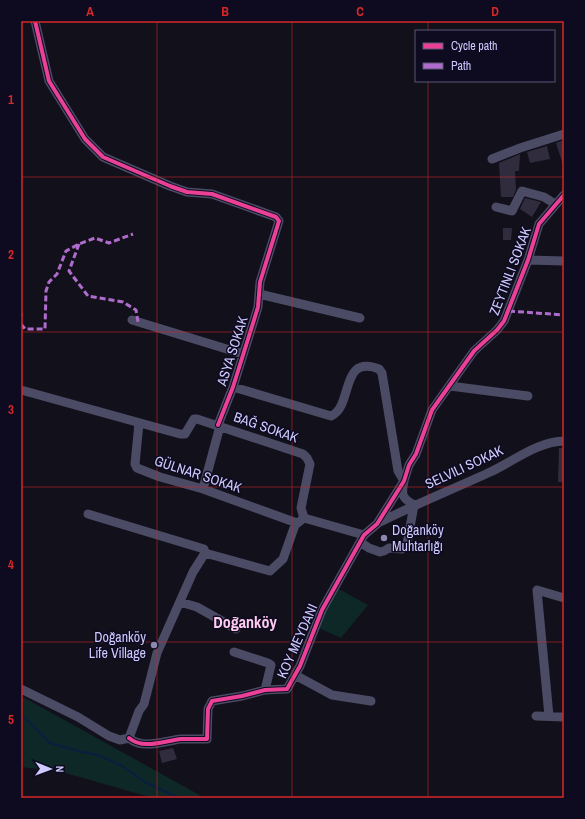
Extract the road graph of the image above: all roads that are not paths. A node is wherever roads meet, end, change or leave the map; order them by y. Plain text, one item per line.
1 (36, 21) edge
2 (564, 134) edge
3 (492, 159) dead end
4 (564, 195) edge
5 (555, 204) junction
6 (496, 206) dead end
7 (528, 260) junction
8 (564, 262) edge
9 (259, 294) junction
10 (360, 318) dead end
11 (132, 320) dead end
12 (243, 354) junction
13 (450, 386) junction
14 (233, 387) junction
15 (21, 390) edge
16 (528, 396) dead end
17 (139, 423) junction
18 (219, 426) junction
19 (564, 441) edge
20 (404, 481) junction
21 (203, 489) junction
22 (414, 505) junction
23 (88, 514) dead end
24 (301, 520) junction
25 (377, 524) junction
26 (362, 538) junction
27 (205, 553) junction
28 (564, 598) edge
29 (180, 602) junction
30 (236, 629) dead end
31 (234, 652) dead end
32 (295, 675) junction
33 (21, 689) edge
34 (265, 690) junction
35 (371, 701) dead end
36 (536, 716) dead end
37 (548, 716) junction
38 (564, 717) edge
39 (129, 738) junction

1 - 9 street, ASYA SOKAK
2 - 3 street
4 - 5 street, ZEYTINLI SOKAK
5 - 6 street
5 - 7 street, ZEYTINLI SOKAK
7 - 8 street
7 - 13 street, ZEYTINLI SOKAK
9 - 10 street
9 - 12 street, ASYA SOKAK
11 - 12 street
12 - 14 street, ASYA SOKAK
13 - 16 street
13 - 20 street, ZEYTINLI SOKAK
14 - 18 street, ASYA SOKAK
14 - 20 street
15 - 17 street
17 - 18 street, BAĞ SOKAK
17 - 21 street, GÜLNAR SOKAK
18 - 21 street, ASYA SOKAK
18 - 24 street, BAĞ SOKAK
19 - 22 street, SELVILI SOKAK
20 - 22 street
20 - 25 street, ZEYTINLI SOKAK
21 - 24 street, GÜLNAR SOKAK
22 - 25 street, SELVILI SOKAK
22 - 26 street, GÜLNAR SOKAK
23 - 27 street
24 - 26 street, GÜLNAR SOKAK
24 - 27 street
25 - 26 street, ZEYTINLI SOKAK
26 - 32 street, KOY MEYDANI
27 - 29 street
28 - 37 street
29 - 30 street
29 - 39 street
31 - 34 street
32 - 34 street, KOY MEYDANI
32 - 35 street
33 - 39 street
34 - 39 street, KOY MEYDANI
36 - 37 street
37 - 38 street

